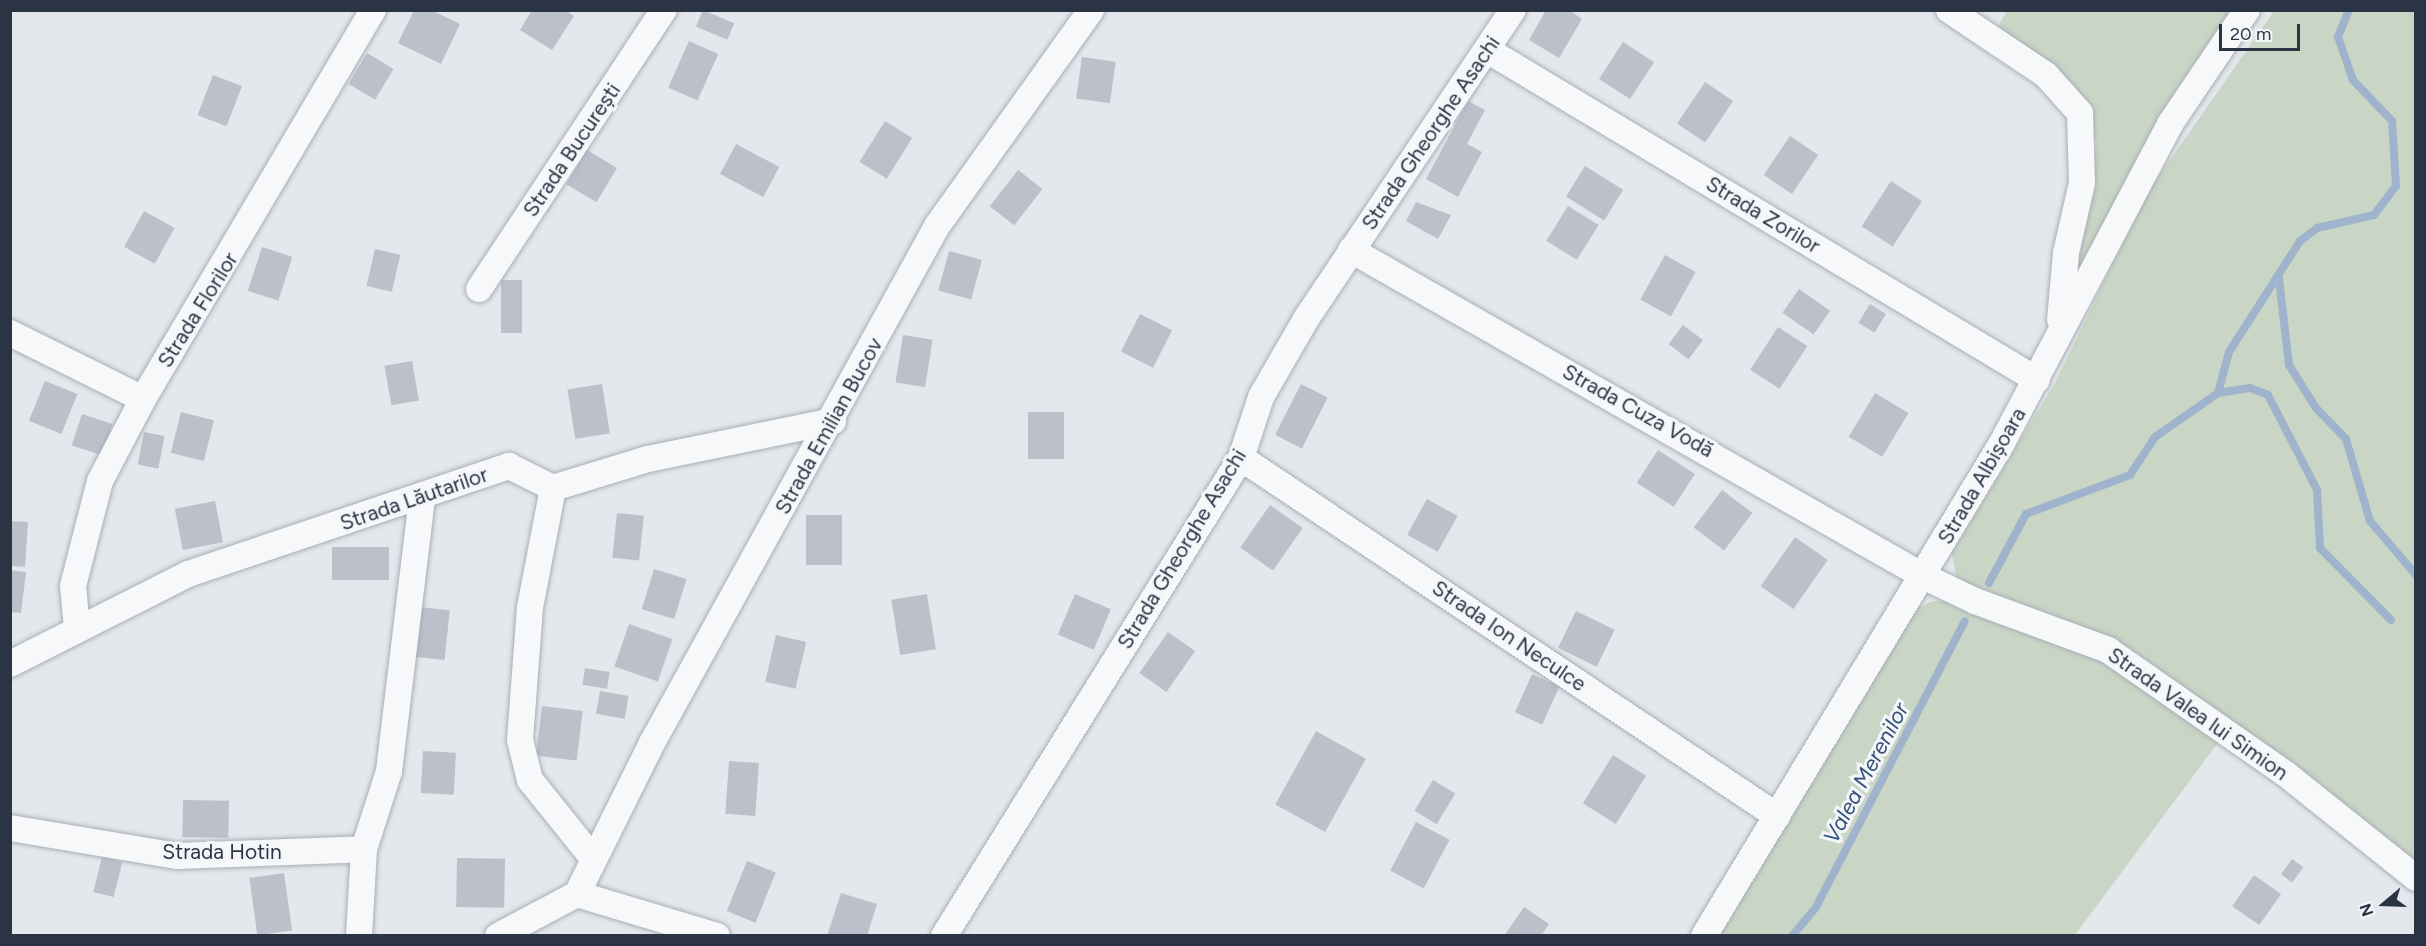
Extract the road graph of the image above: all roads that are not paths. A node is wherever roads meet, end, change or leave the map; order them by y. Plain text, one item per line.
1 (373, 10) edge
2 (664, 10) edge
3 (1091, 10) edge
4 (1513, 10) edge
5 (1949, 10) edge
6 (2247, 10) edge
7 (1489, 51) junction
8 (1351, 250) junction
9 (479, 289) dead end
10 (2059, 332) junction
11 (10, 333) edge
12 (2037, 380) junction
13 (143, 399) junction
14 (833, 421) junction
15 (1241, 458) junction
16 (553, 488) junction
17 (423, 499) junction
18 (1923, 576) junction
19 (78, 628) junction
20 (10, 664) edge
21 (1777, 816) junction
22 (10, 828) edge
23 (364, 849) junction
24 (591, 856) junction
25 (2415, 878) edge
26 (577, 894) junction
27 (359, 936) edge
28 (498, 936) edge
29 (717, 936) edge
30 (944, 936) edge
31 (1704, 936) edge

1 - 13 street, Strada Florilor
2 - 9 street, Strada București
3 - 14 street, Strada Emilian Bucov
4 - 7 street, Strada Gheorghe Asachi
5 - 10 street
6 - 10 street, Strada Albișoara
7 - 8 street, Strada Gheorghe Asachi
7 - 12 street, Strada Zorilor
8 - 15 street, Strada Gheorghe Asachi
8 - 18 street, Strada Cuza Vodă
10 - 12 street, Strada Albișoara
11 - 13 street
12 - 18 street, Strada Albișoara
13 - 19 street, Strada Florilor
14 - 16 street
14 - 24 street, Strada Emilian Bucov
15 - 21 street, Strada Ion Neculce
15 - 30 street, Strada Gheorghe Asachi
16 - 17 street, Strada Lăutarilor
16 - 24 street
17 - 19 street, Strada Lăutarilor
17 - 23 street
18 - 21 street, Strada Albișoara
18 - 25 street, Strada Valea lui Simion
19 - 20 street, Strada Lăutarilor
21 - 31 street, Strada Albișoara
22 - 23 street, Strada Hotin
23 - 27 street
24 - 26 street, Strada Emilian Bucov
26 - 28 street
26 - 29 street

